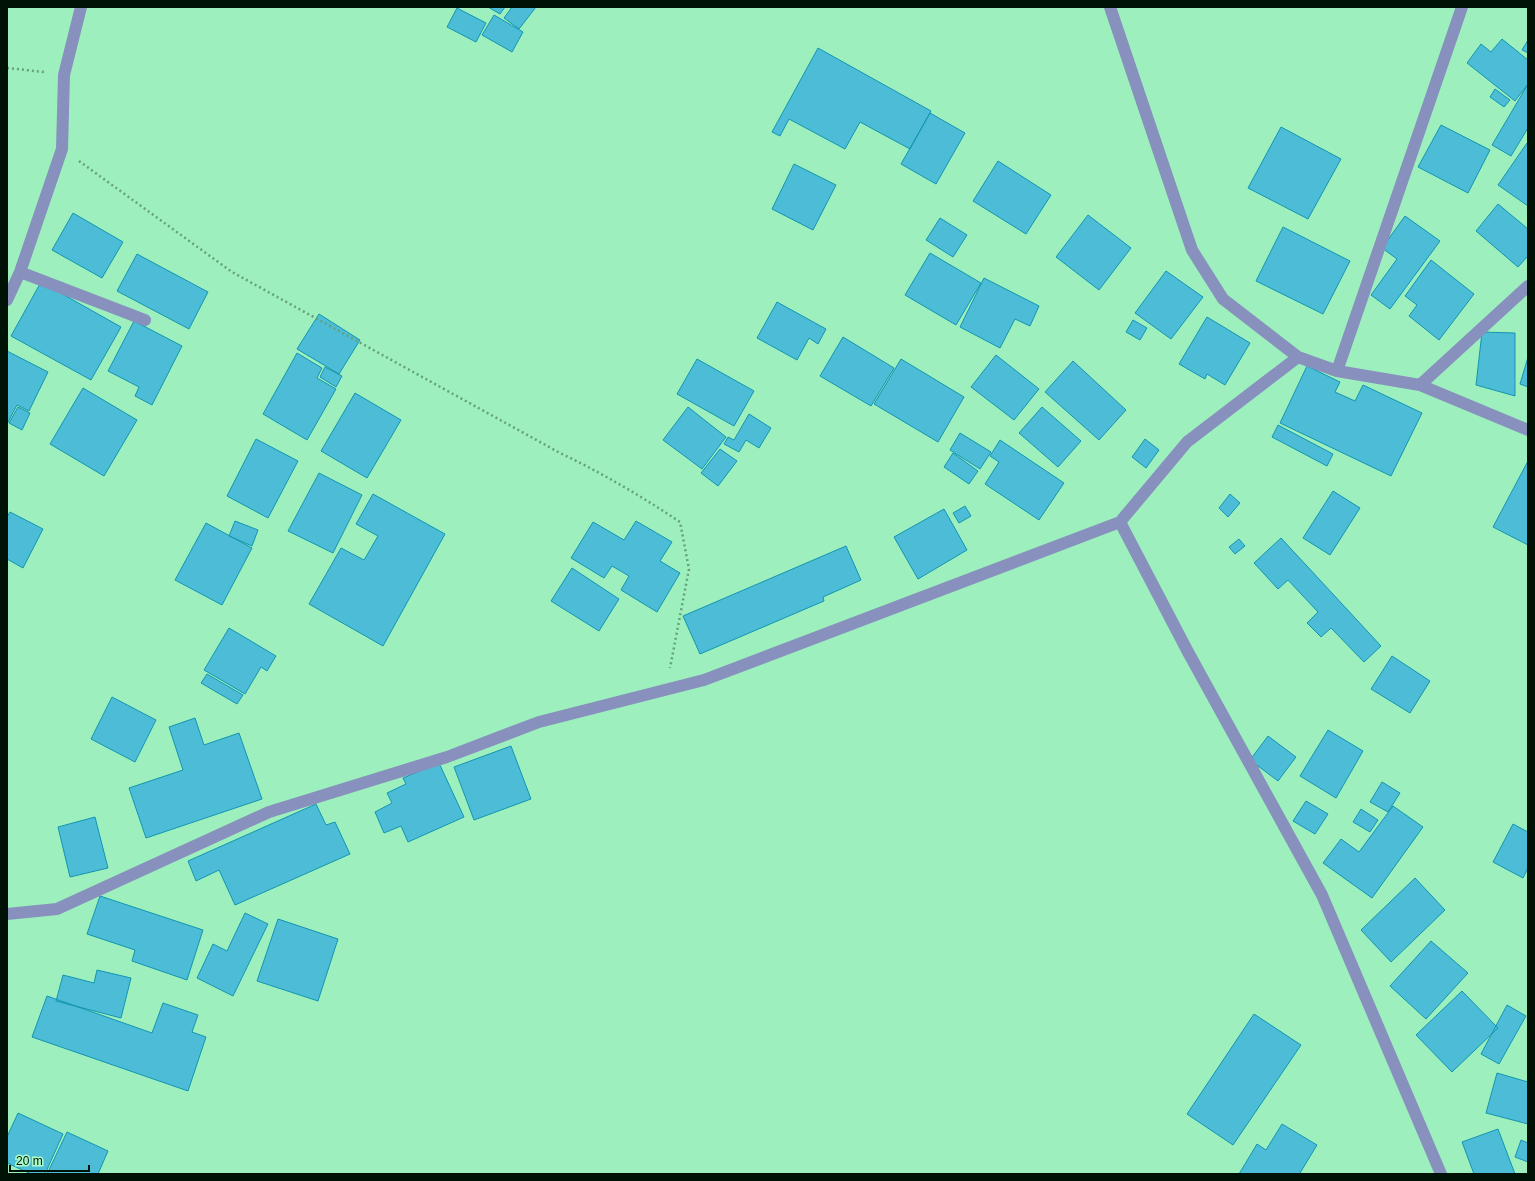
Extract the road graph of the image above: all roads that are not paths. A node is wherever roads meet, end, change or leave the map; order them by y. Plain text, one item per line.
1 (81, 7) edge
2 (1110, 7) edge
3 (1462, 7) edge
4 (20, 272) junction
5 (1528, 286) edge
6 (7, 300) edge
7 (146, 320) dead end
8 (1298, 357) junction
9 (1337, 371) junction
10 (1420, 385) junction
11 (1528, 430) edge
12 (1120, 522) junction
13 (7, 914) edge
14 (1441, 1174) edge

1 - 4 street
2 - 8 street
3 - 9 street
4 - 6 street
4 - 7 street
5 - 10 street
8 - 9 street
8 - 12 street
9 - 10 street
10 - 11 street
12 - 13 street
12 - 14 street

